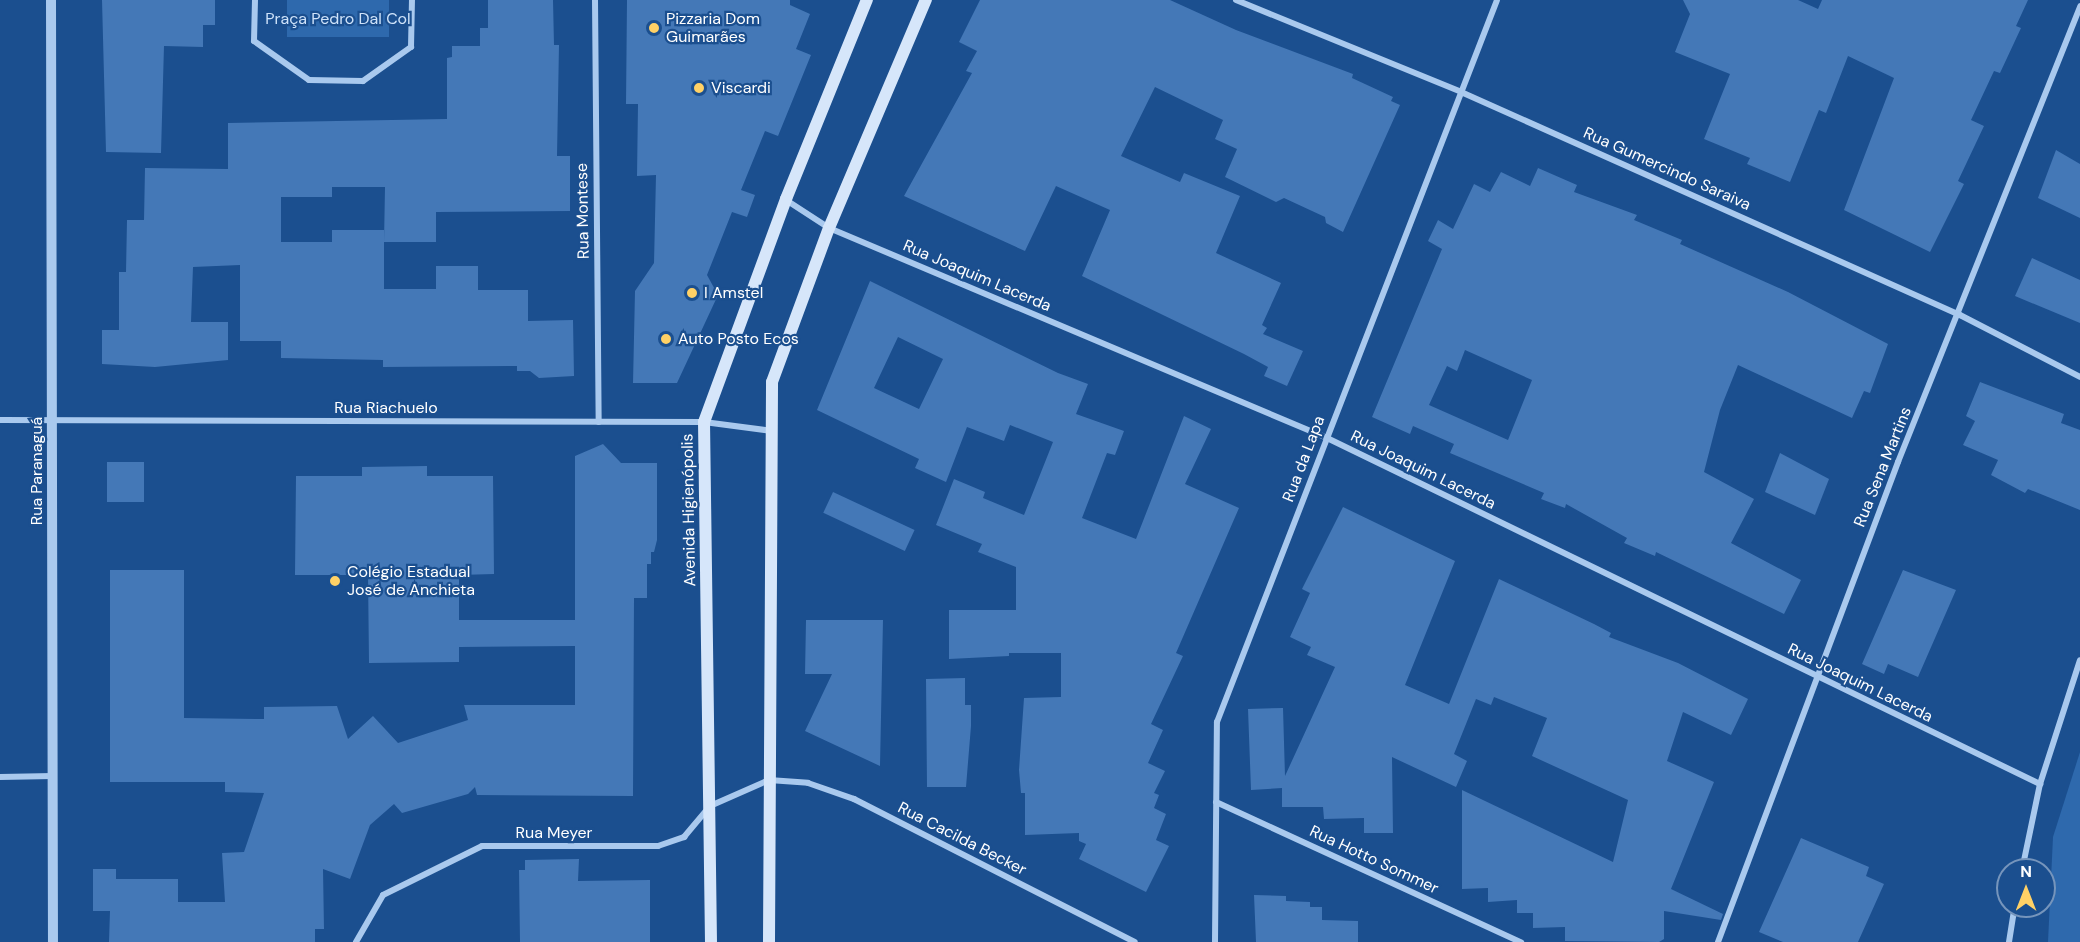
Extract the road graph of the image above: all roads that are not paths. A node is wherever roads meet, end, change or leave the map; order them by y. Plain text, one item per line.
1 (51, 0) edge
2 (255, 0) edge
3 (412, 0) edge
4 (595, 0) edge
5 (867, 0) edge
6 (926, 0) edge
7 (1236, 0) edge
8 (1497, 0) edge
9 (2080, 6) edge
10 (1461, 92) junction
11 (786, 199) junction
12 (829, 228) junction
13 (1960, 315) junction
14 (2080, 377) edge
15 (0, 420) edge
16 (51, 420) junction
17 (599, 422) junction
18 (704, 422) junction
19 (772, 431) junction
20 (1327, 438) junction
21 (2080, 660) edge
22 (1816, 677) junction
23 (54, 776) junction
24 (0, 777) edge
25 (770, 780) junction
26 (2040, 784) junction
27 (1216, 802) junction
28 (710, 806) junction
29 (2025, 858) edge
30 (2013, 918) edge
31 (53, 942) edge
32 (356, 942) edge
33 (711, 942) edge
34 (769, 942) edge
35 (1135, 942) edge
36 (1215, 942) edge
37 (1521, 942) edge
38 (1718, 942) edge
39 (2009, 942) edge

1 - 16 street, Rua Paranaguá
2 - 3 street
4 - 17 street, Rua Montese
5 - 11 main road, Avenida Higienópolis
6 - 12 main road
7 - 10 street, Rua Gumercindo Saraiva
8 - 10 street, Rua da Lapa
9 - 13 street, Rua Sena Martins
10 - 13 street, Rua Gumercindo Saraiva
10 - 20 street, Rua da Lapa
11 - 12 street, Rua Joaquim Lacerda
11 - 18 main road, Avenida Higienópolis
12 - 19 main road
12 - 20 street, Rua Joaquim Lacerda
13 - 14 street, Rua Gumercindo Saraiva
13 - 22 street, Rua Sena Martins
15 - 16 street, Rua Riachuelo
16 - 17 street, Rua Riachuelo
16 - 23 street, Rua Paranaguá
17 - 18 street, Rua Riachuelo
18 - 19 street, Rua Riachuelo
18 - 28 main road, Avenida Higienópolis
19 - 25 main road
20 - 22 street, Rua Joaquim Lacerda
20 - 27 street, Rua da Lapa
21 - 26 street
22 - 26 street, Rua Joaquim Lacerda
22 - 38 street, Rua Sena Martins
23 - 24 street
23 - 31 street, Rua Paranaguá
25 - 28 street, Rua Meyer
25 - 34 main road
25 - 35 street, Rua Cacilda Becker
26 - 29 street
27 - 36 street, Rua da Lapa
27 - 37 street, Rua Hotto Sommer
28 - 32 street, Rua Meyer
28 - 33 main road, Avenida Higienópolis
30 - 39 street

